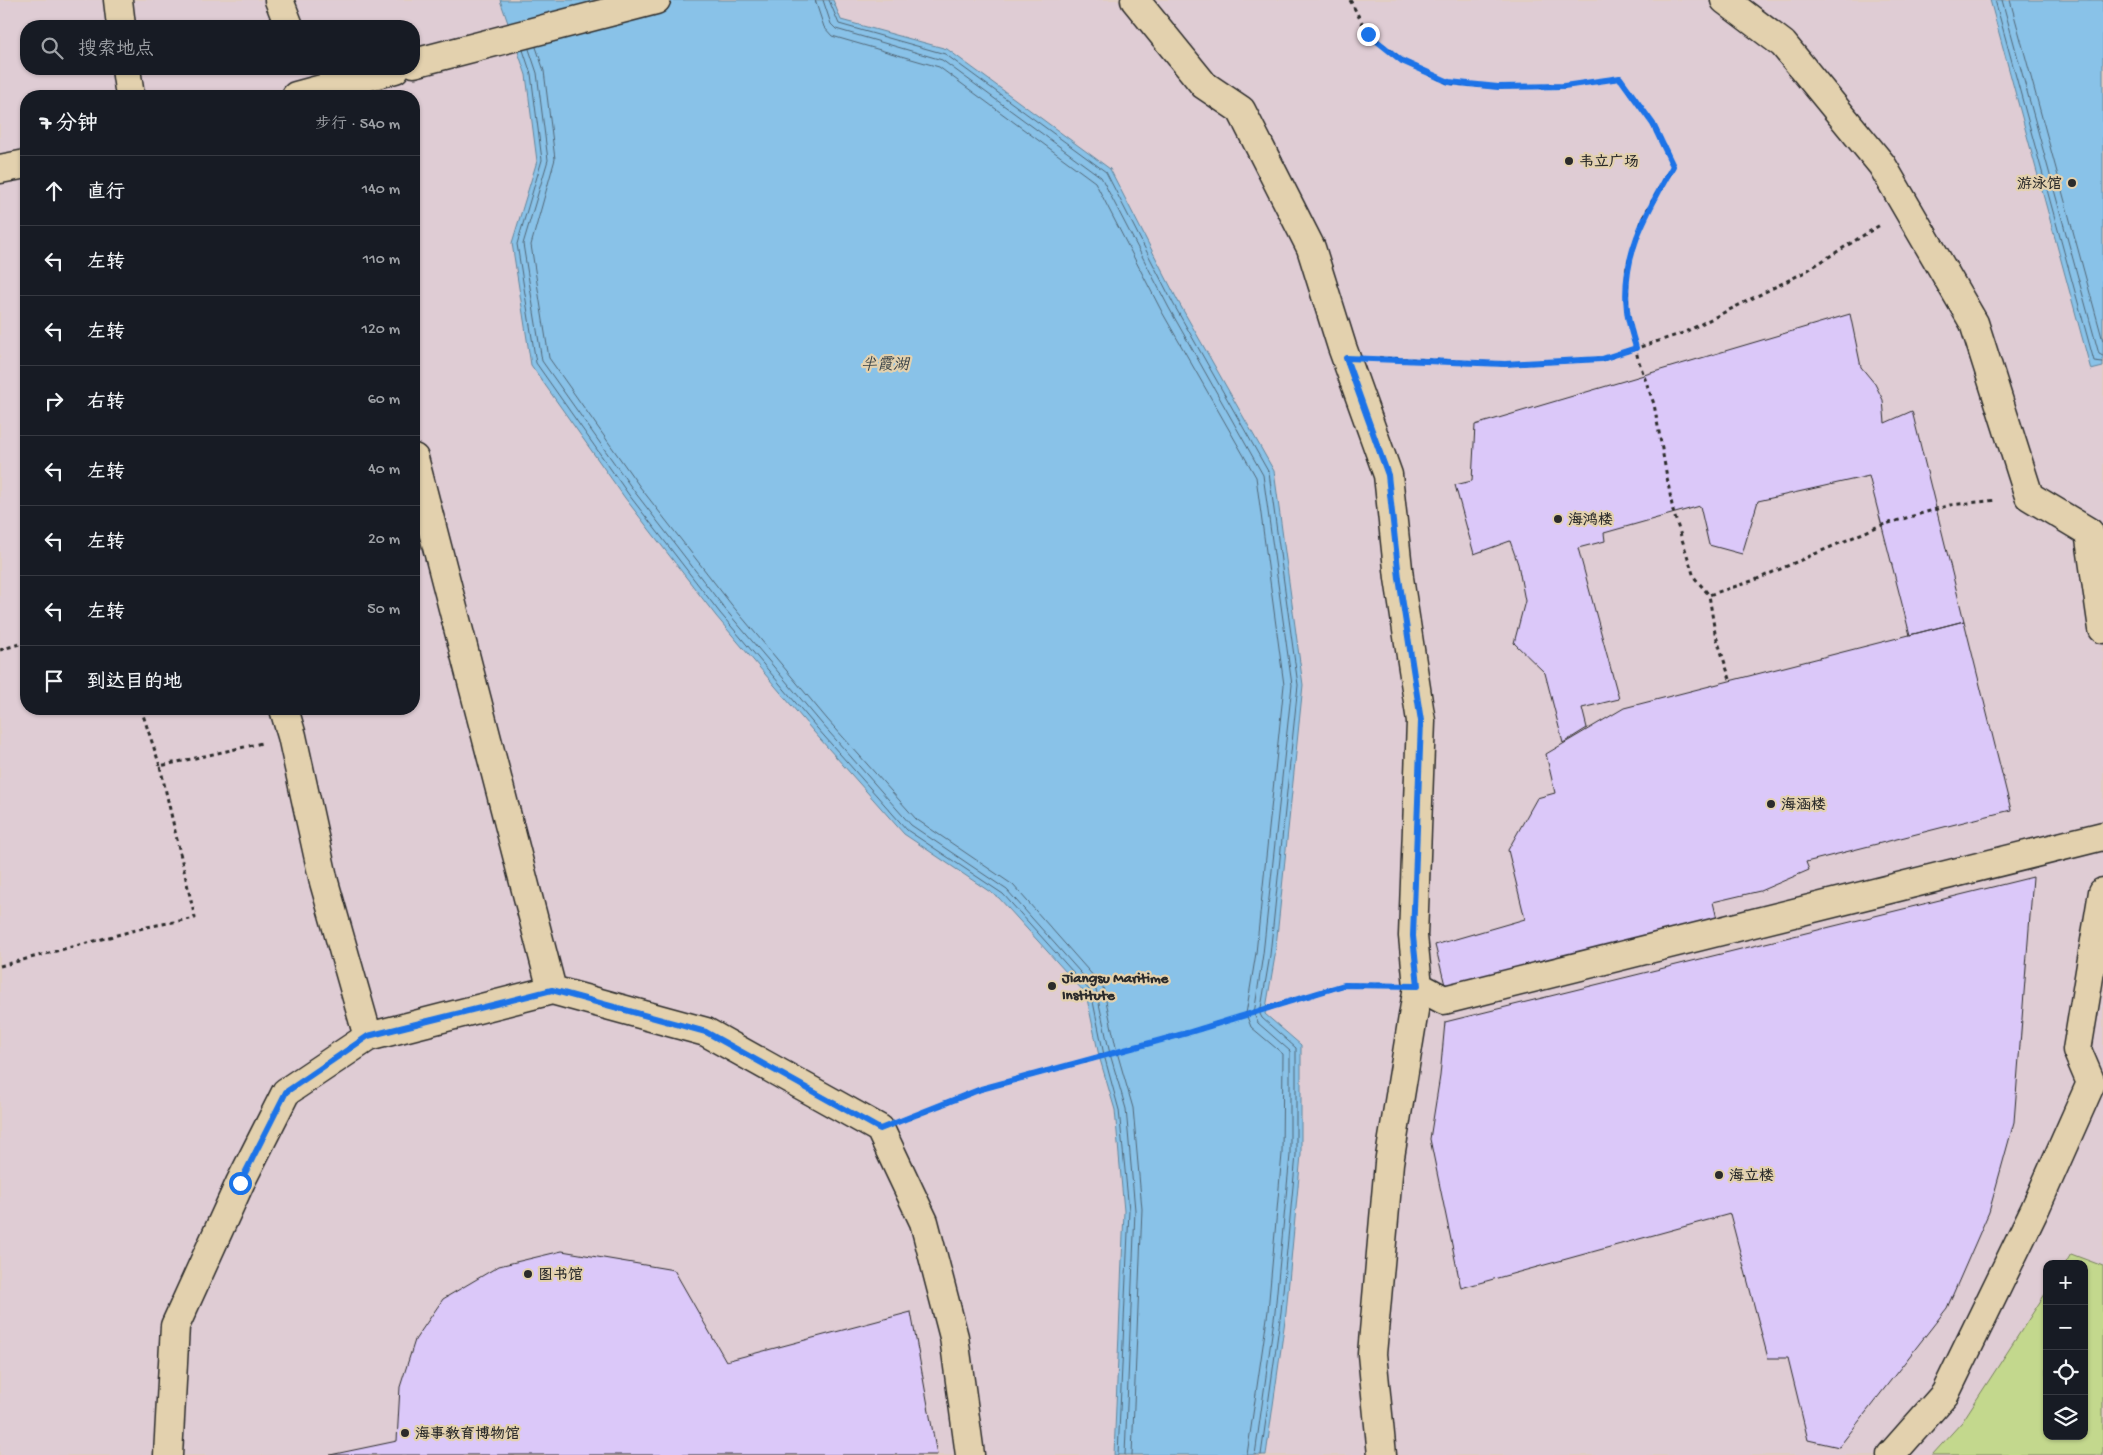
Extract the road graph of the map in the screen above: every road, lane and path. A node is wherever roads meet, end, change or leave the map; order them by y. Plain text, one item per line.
1 (118, 0) edge
2 (279, 0) edge
3 (656, 0) edge
4 (1135, 0) edge
5 (1350, 0) edge
6 (1725, 0) edge
7 (120, 20) edge
8 (287, 20) edge
9 (423, 61) edge
10 (127, 75) edge
11 (368, 75) edge
12 (308, 88) edge
13 (129, 90) edge
14 (20, 165) edge
15 (0, 169) edge
16 (1907, 207) junction
17 (1636, 348) junction
18 (1346, 358) junction
19 (420, 481) edge
20 (2029, 496) junction
21 (2096, 531) edge
22 (1709, 595) junction
23 (2103, 629) edge
24 (20, 644) edge
25 (0, 650) edge
26 (1730, 679) dead end
27 (144, 715) edge
28 (286, 715) edge
29 (292, 736) junction
30 (160, 766) junction
31 (2103, 836) edge
32 (2103, 892) edge
33 (0, 966) edge
34 (1418, 986) junction
35 (552, 990) junction
36 (368, 1036) junction
37 (2097, 1086) edge
38 (880, 1129) junction
39 (168, 1455) edge
40 (970, 1455) edge
41 (1382, 1455) edge
42 (1891, 1455) edge

1 - 7 street
2 - 8 street
3 - 9 street
4 - 18 street
5 - 17 path
6 - 16 street
10 - 13 street
11 - 12 street
14 - 15 street
16 - 17 path
16 - 20 street
17 - 18 path
17 - 22 path
18 - 34 street
19 - 35 street
20 - 21 street
20 - 22 path
21 - 23 street
22 - 26 path
24 - 25 path
27 - 30 path
28 - 29 street
29 - 30 path
29 - 36 street
30 - 33 path
31 - 34 street
32 - 37 street
34 - 38 path
34 - 41 street
35 - 36 street
35 - 38 street
36 - 39 street
37 - 42 street
38 - 40 street

